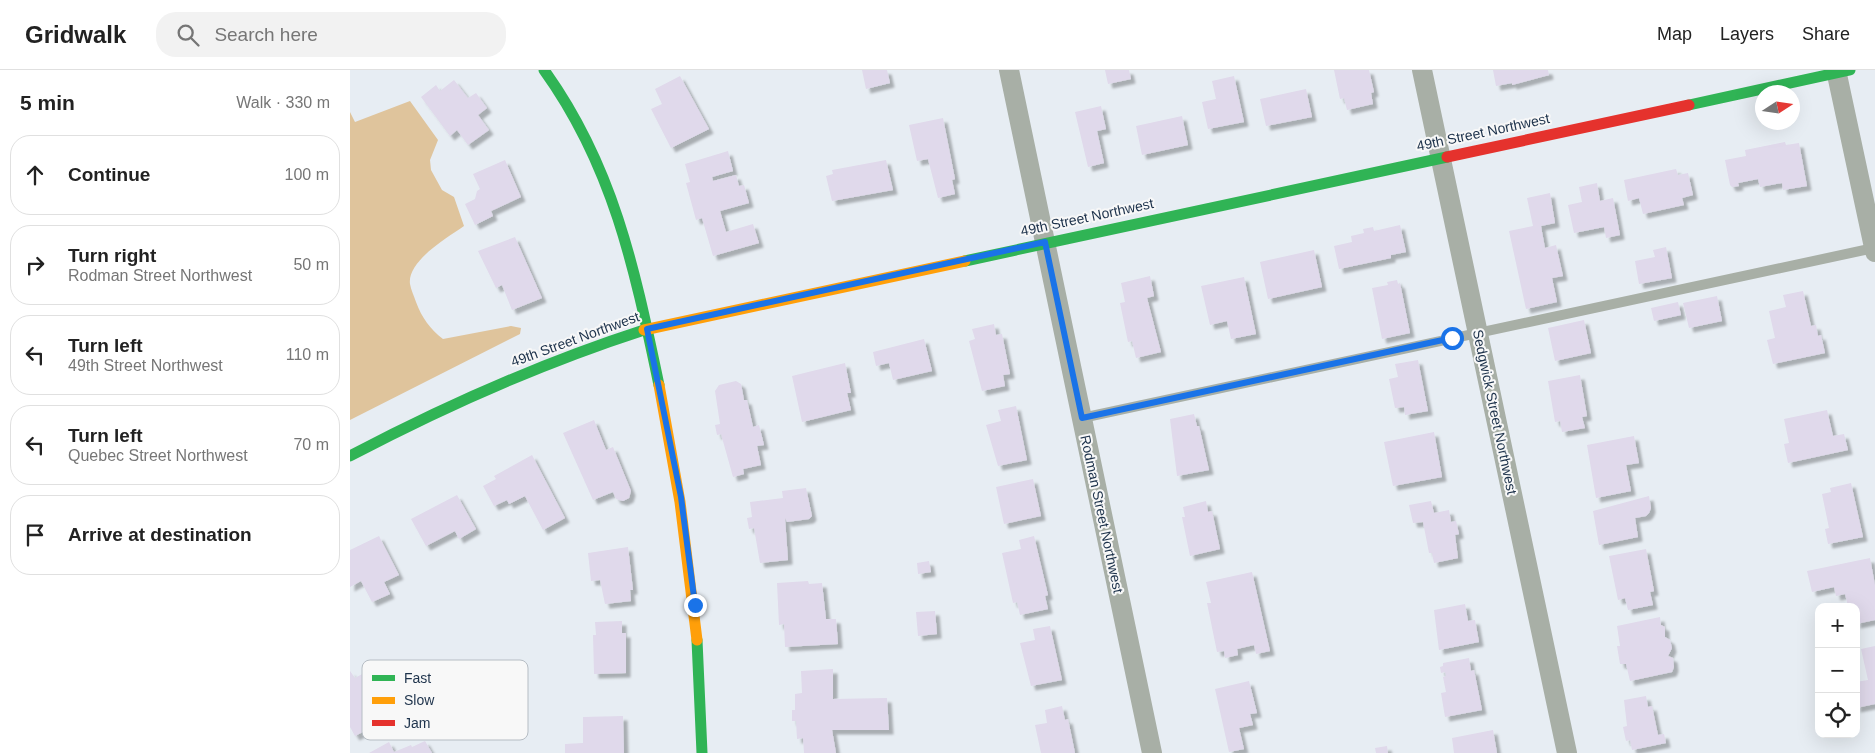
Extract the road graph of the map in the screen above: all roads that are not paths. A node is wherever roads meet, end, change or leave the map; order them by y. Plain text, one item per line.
1 (544, 70) edge
2 (1009, 70) edge
3 (1422, 70) edge
4 (1841, 71) edge
5 (1441, 157) junction
6 (1045, 242) junction
7 (1875, 250) edge
8 (647, 329) junction
9 (1478, 333) junction
10 (1082, 418) junction
11 (350, 456) edge
12 (702, 753) edge
13 (1152, 753) edge
14 (1567, 753) edge

1 - 8 street
2 - 6 street, Rodman Street Northwest
3 - 5 street, Sedgwick Street Northwest
4 - 5 street, 49th Street Northwest
4 - 7 street
5 - 6 street, 49th Street Northwest
5 - 9 street, Sedgwick Street Northwest
6 - 8 street, 49th Street Northwest
6 - 10 street, Rodman Street Northwest
7 - 9 lane
8 - 11 street, 49th Street Northwest
8 - 12 street
9 - 10 lane
9 - 14 street, Sedgwick Street Northwest
10 - 13 street, Rodman Street Northwest

